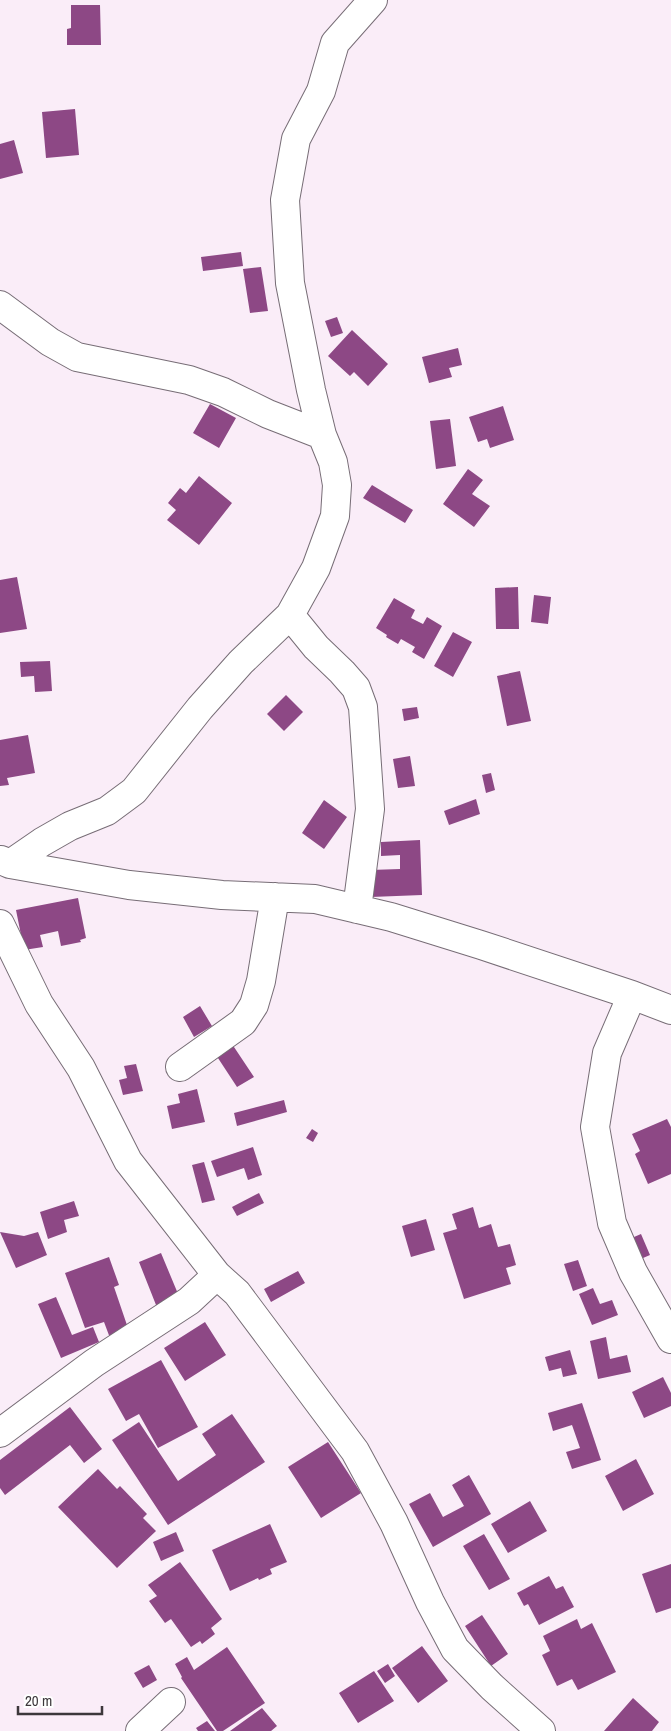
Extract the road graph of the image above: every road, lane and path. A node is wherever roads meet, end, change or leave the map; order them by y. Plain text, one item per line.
1 (373, 0) edge
2 (0, 305) edge
3 (322, 435) junction
4 (290, 615) junction
5 (5, 862) edge
6 (275, 897) junction
7 (357, 909) junction
8 (0, 924) edge
9 (632, 995) junction
10 (671, 1010) edge
11 (180, 1067) dead end
12 (217, 1274) junction
13 (671, 1339) edge
14 (0, 1433) edge
15 (172, 1702) dead end
16 (140, 1731) edge
17 (541, 1731) edge

1 - 3 street
2 - 3 street
3 - 4 street
4 - 5 street
4 - 7 street
5 - 6 street
6 - 7 street
6 - 11 street
7 - 9 street
8 - 12 street
9 - 10 street
9 - 13 street
12 - 14 street
12 - 17 street
15 - 16 street

